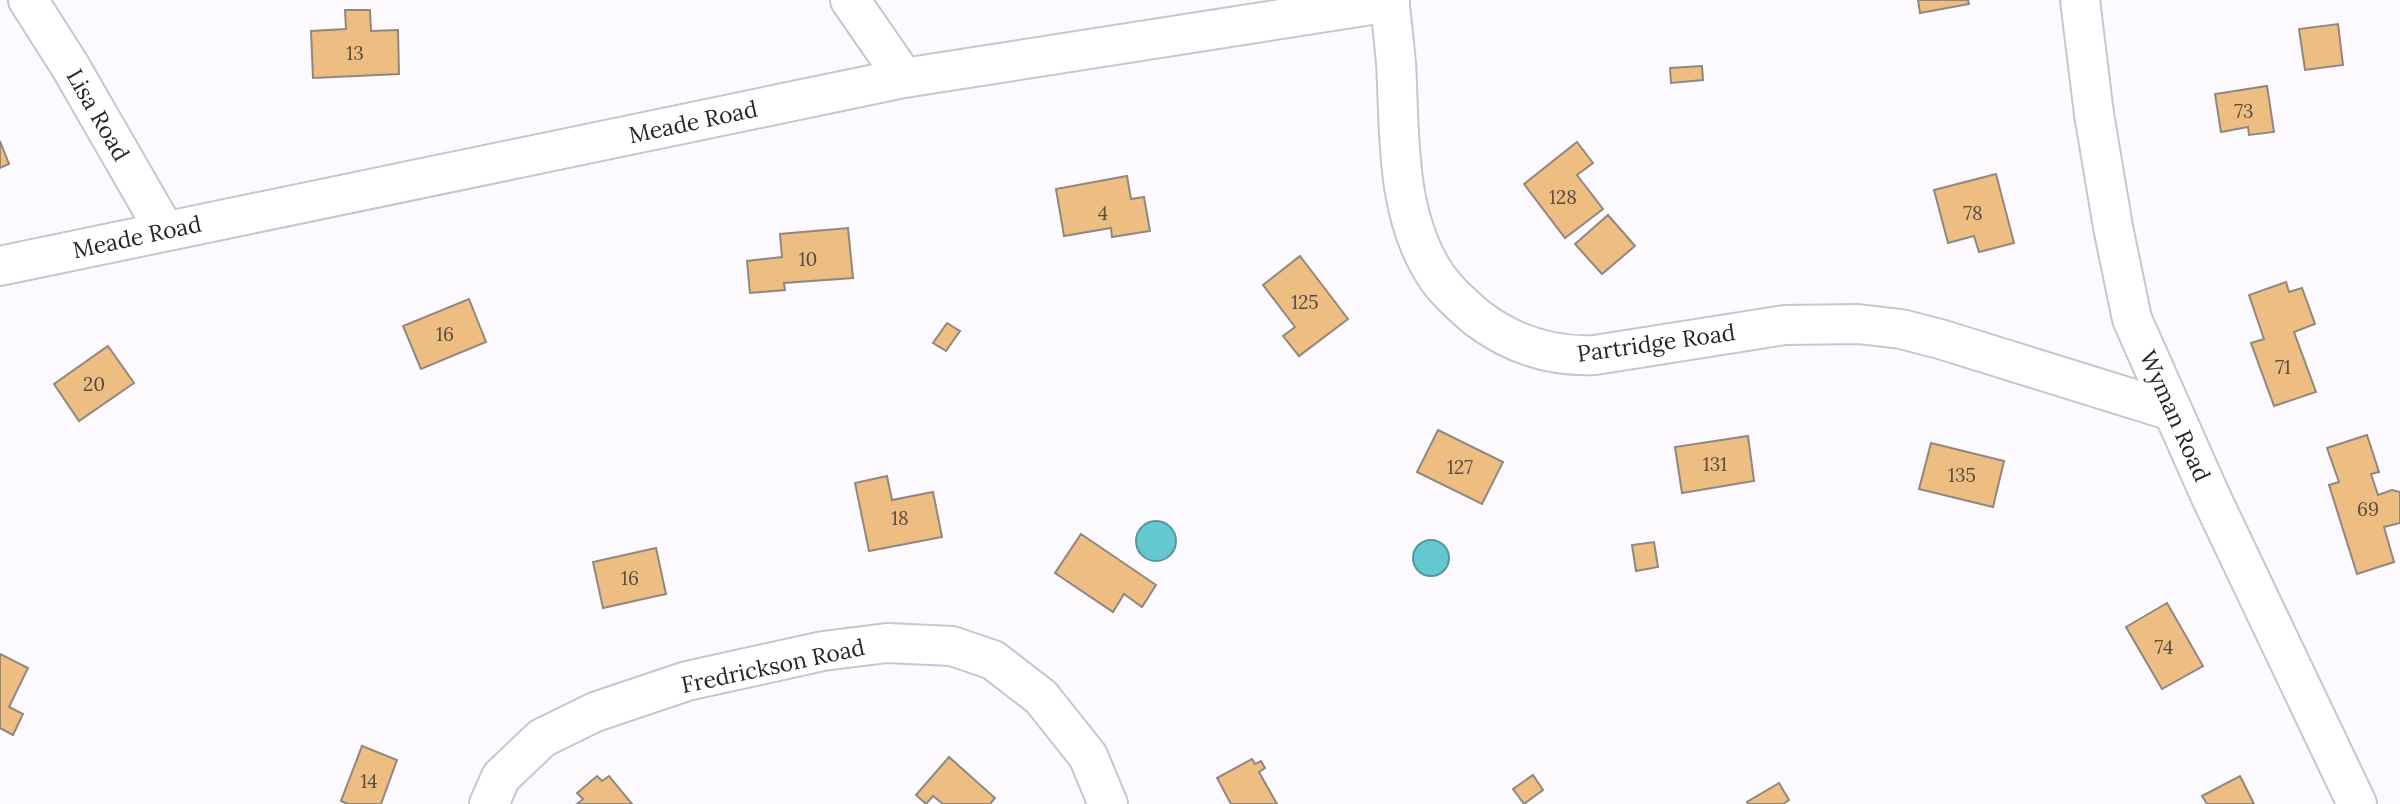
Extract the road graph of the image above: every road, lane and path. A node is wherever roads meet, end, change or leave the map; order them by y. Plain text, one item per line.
1 (28, 0) edge
2 (850, 0) edge
3 (2080, 0) edge
4 (1389, 1) edge
5 (904, 78) junction
6 (165, 231) junction
7 (0, 266) edge
8 (2172, 411) junction
9 (489, 804) edge
10 (1108, 804) edge
11 (2357, 804) edge

1 - 6 street, Lisa Road
2 - 5 street
3 - 8 street, Wyman Road
4 - 5 street, Meade Road
4 - 8 street, Partridge Road
5 - 6 street, Meade Road
6 - 7 street, Meade Road
8 - 11 street, Wyman Road
9 - 10 street, Fredrickson Road

